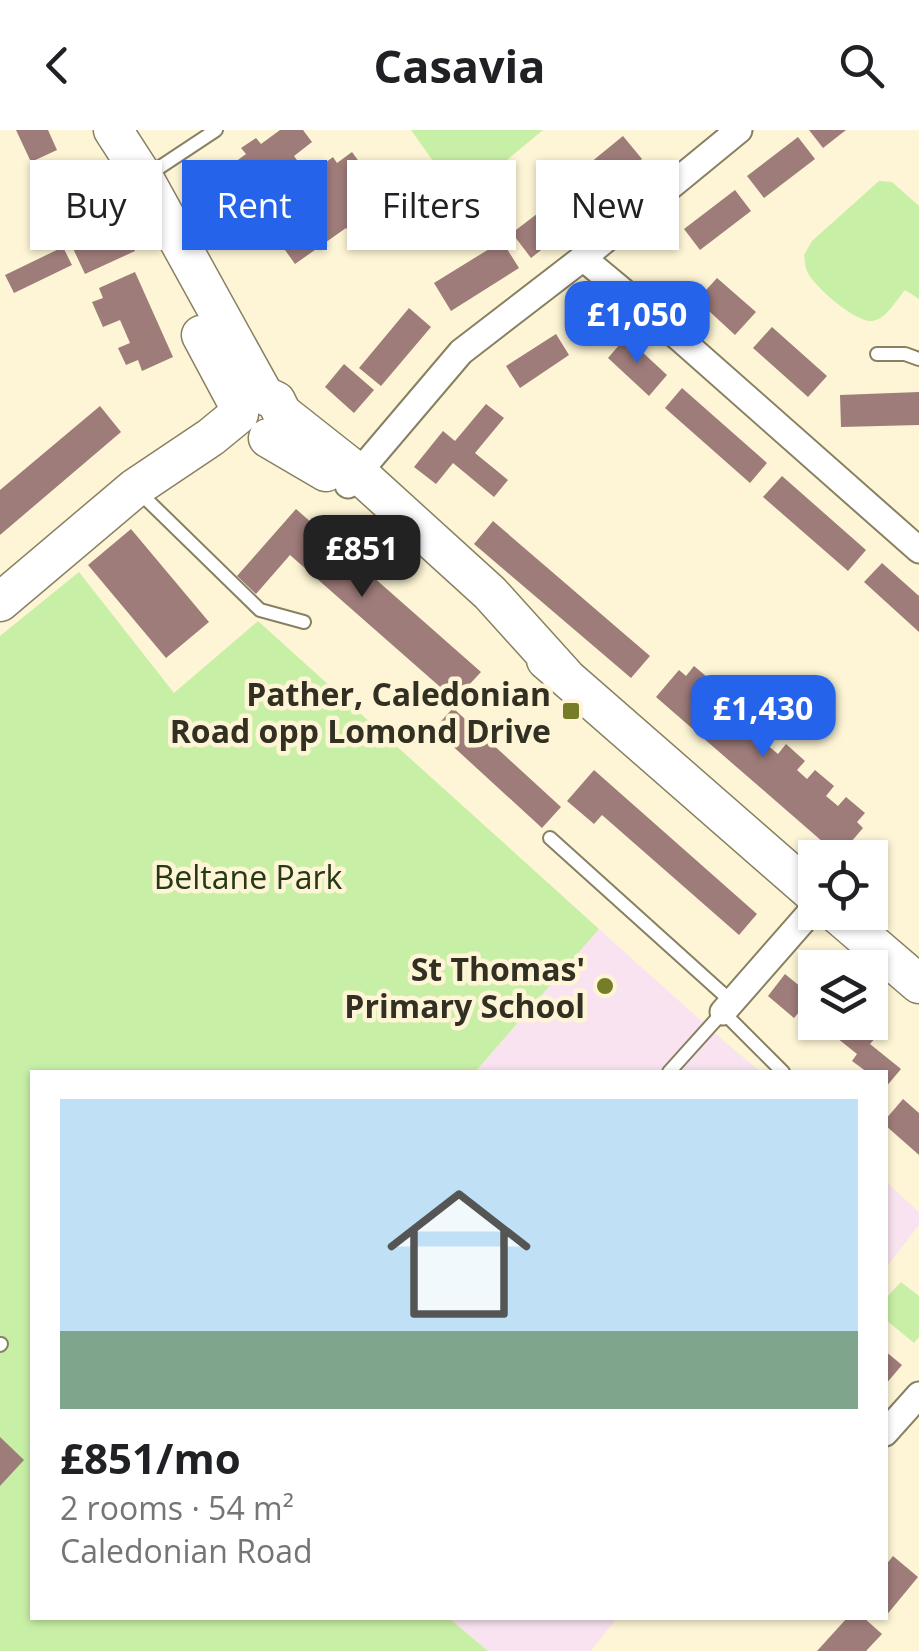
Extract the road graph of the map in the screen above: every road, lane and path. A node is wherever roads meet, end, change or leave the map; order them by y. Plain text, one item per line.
1 (99, 130) edge
2 (113, 130) edge
3 (216, 130) edge
4 (739, 130) edge
5 (132, 160) edge
6 (162, 166) edge
7 (162, 216) edge
8 (583, 258) junction
9 (877, 354) dead end
10 (919, 359) edge
11 (259, 418) junction
12 (352, 479) junction
13 (135, 488) junction
14 (919, 550) edge
15 (0, 602) edge
16 (304, 622) dead end
17 (550, 838) dead end
18 (798, 880) edge
19 (798, 927) edge
20 (856, 930) edge
21 (919, 984) edge
22 (728, 1007) junction
23 (671, 1070) edge
24 (781, 1070) edge
25 (919, 1395) edge
26 (888, 1430) edge

1 - 11 main road
2 - 5 main road
3 - 6 lane
4 - 8 street
7 - 11 main road
8 - 12 street
8 - 14 street
9 - 10 lane
11 - 12 main road
11 - 13 main road
12 - 18 main road
13 - 15 main road
13 - 16 lane
17 - 22 lane
19 - 22 street
20 - 21 main road
22 - 23 lane
22 - 24 lane
25 - 26 street

